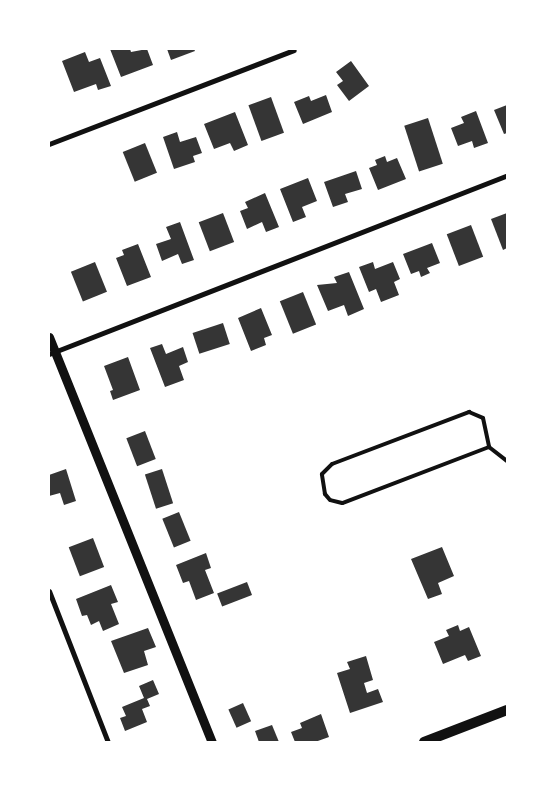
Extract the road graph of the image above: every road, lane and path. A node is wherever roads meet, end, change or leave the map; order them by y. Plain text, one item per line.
1 (294, 50) edge
2 (49, 144) edge
3 (507, 174) edge
4 (49, 337) edge
5 (52, 353) edge
6 (489, 447) junction
7 (507, 461) edge
8 (49, 591) edge
9 (507, 710) edge
10 (108, 742) edge
11 (212, 742) edge
12 (427, 742) edge

1 - 2 street
3 - 5 street
4 - 5 street
5 - 11 street
6 - 6 lane
6 - 7 lane
8 - 10 street
9 - 12 main road

